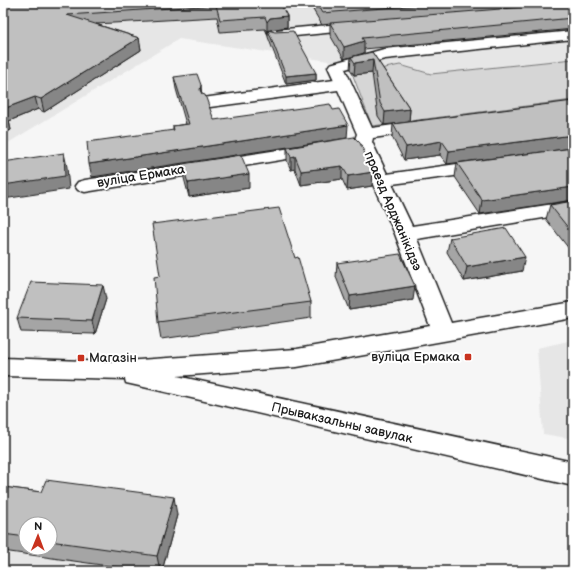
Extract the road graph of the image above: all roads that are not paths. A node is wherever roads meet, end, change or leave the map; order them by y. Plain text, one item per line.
1 (377, 25) edge
2 (275, 34) edge
3 (573, 35) edge
4 (340, 76) junction
5 (210, 102) dead end
6 (435, 125) edge
7 (352, 141) junction
8 (504, 164) edge
9 (382, 180) junction
10 (85, 186) dead end
11 (573, 207) edge
12 (405, 234) junction
13 (573, 310) edge
14 (444, 333) junction
15 (3, 367) edge
16 (110, 371) junction
17 (573, 474) edge

1 - 2 street
3 - 4 street
4 - 5 street
4 - 7 street, праезд Арджанікідзэ
6 - 7 street, вуліца Ермака
7 - 9 street, праезд Арджанікідзэ
7 - 10 street, вуліца Ермака
8 - 9 street
9 - 12 street, праезд Арджанікідзэ
11 - 12 street
12 - 14 street, праезд Арджанікідзэ
13 - 14 street
14 - 16 street
15 - 16 street
16 - 17 street, Прывакзальны завулак

